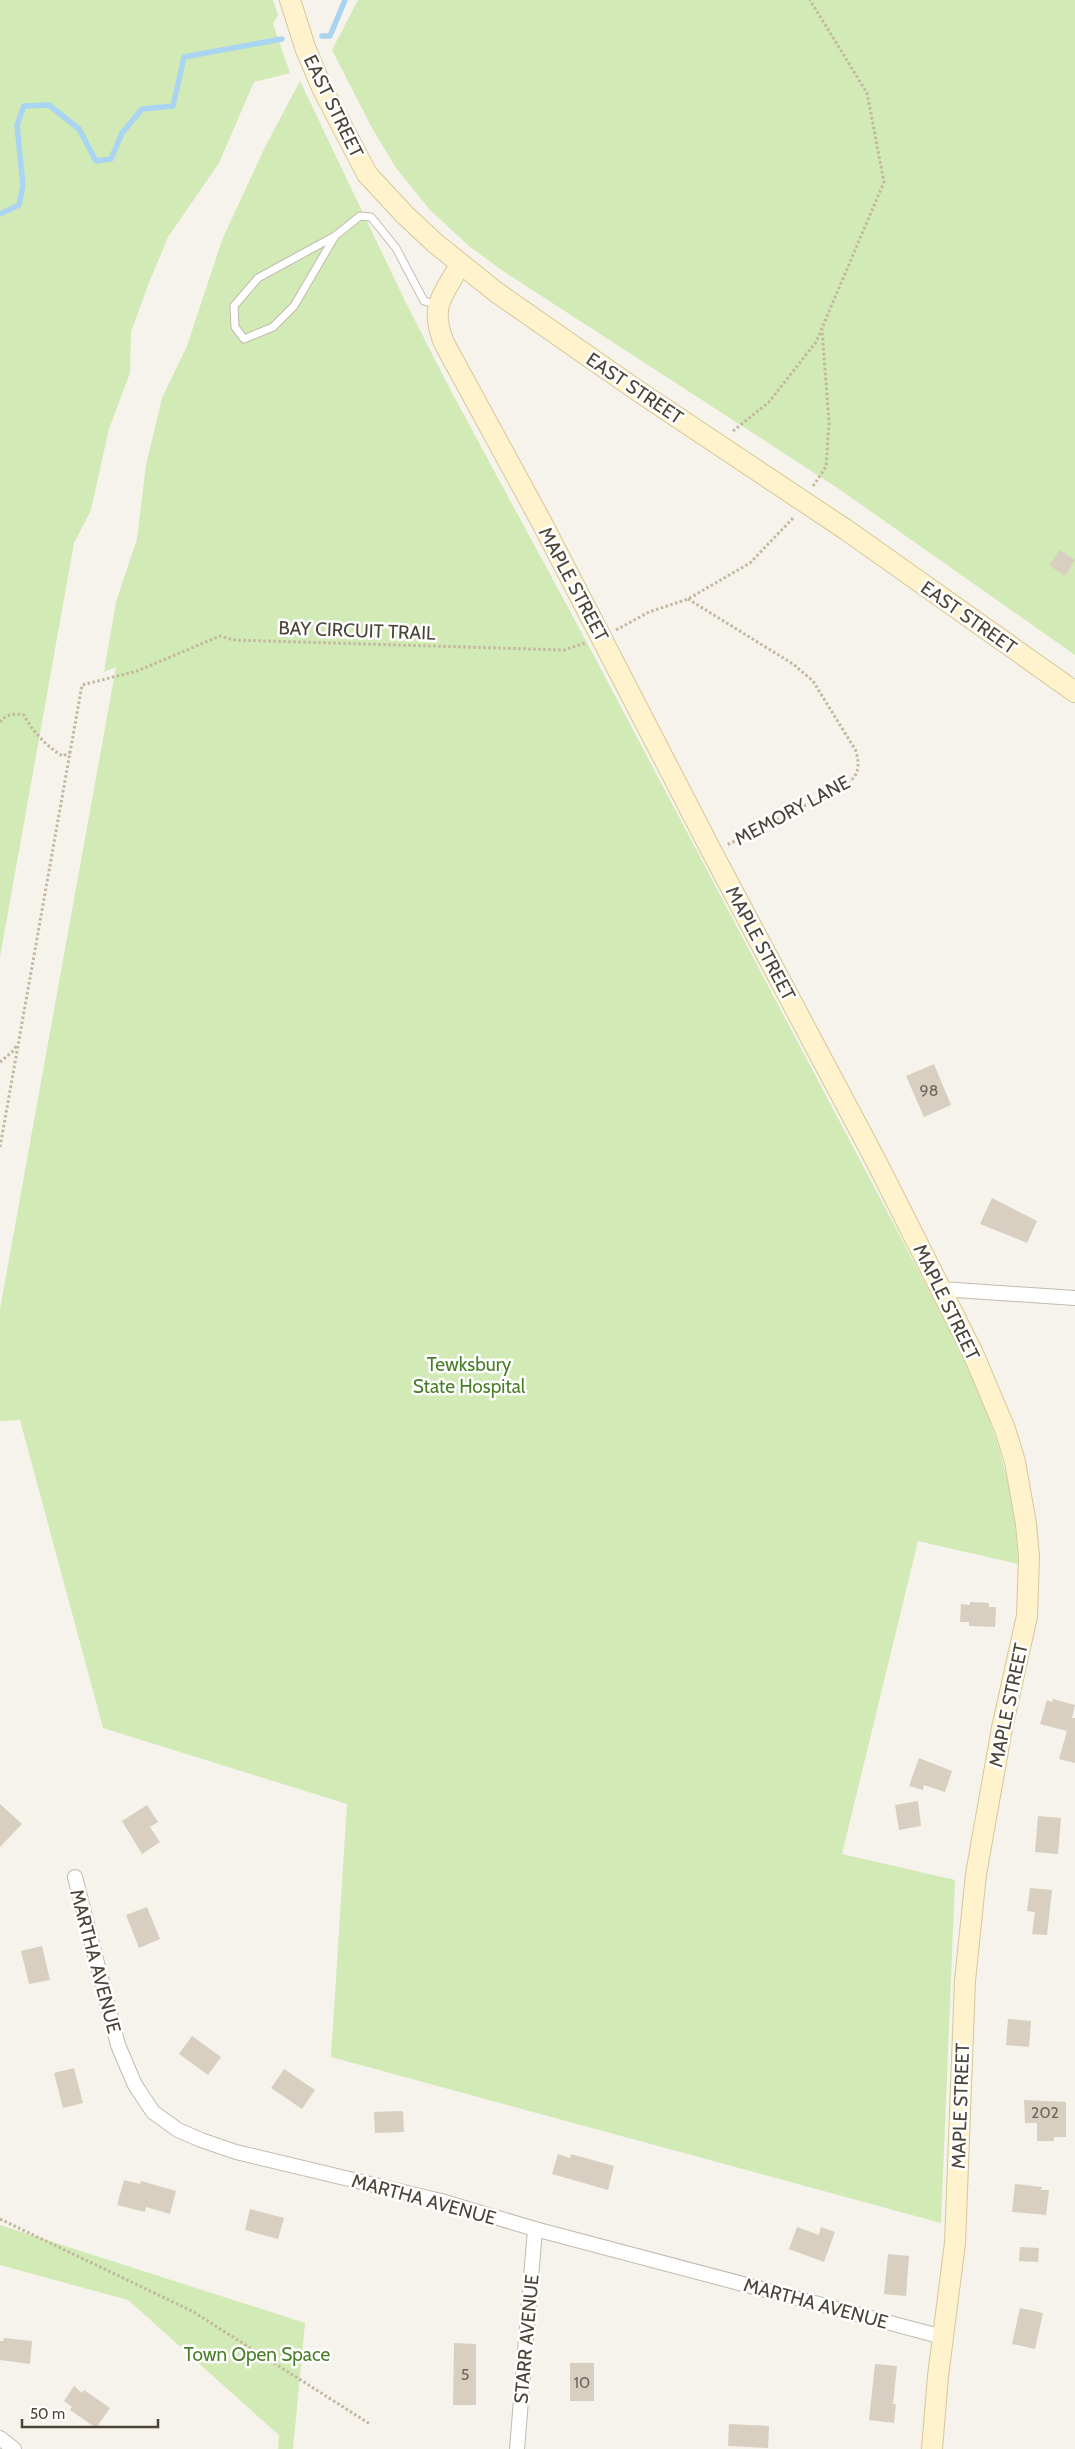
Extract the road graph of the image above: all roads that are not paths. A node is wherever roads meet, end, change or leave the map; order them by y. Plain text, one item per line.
1 (290, 0) edge
2 (334, 236) junction
3 (460, 264) junction
4 (438, 306) junction
5 (1075, 692) edge
6 (941, 1289) junction
7 (1075, 1298) edge
8 (74, 1877) dead end
9 (535, 2229) junction
10 (943, 2337) junction
11 (0, 2438) edge
12 (14, 2449) edge
13 (517, 2449) edge
14 (932, 2449) edge

1 - 3 street, EAST STREET
2 - 2 lane
2 - 4 lane
3 - 4 street
3 - 5 street, EAST STREET
4 - 6 street, MAPLE STREET
6 - 7 street
6 - 10 street, MAPLE STREET
8 - 9 street, MARTHA AVENUE
9 - 10 street, MARTHA AVENUE
9 - 13 street, STARR AVENUE
10 - 14 street, MAPLE STREET
11 - 12 street

